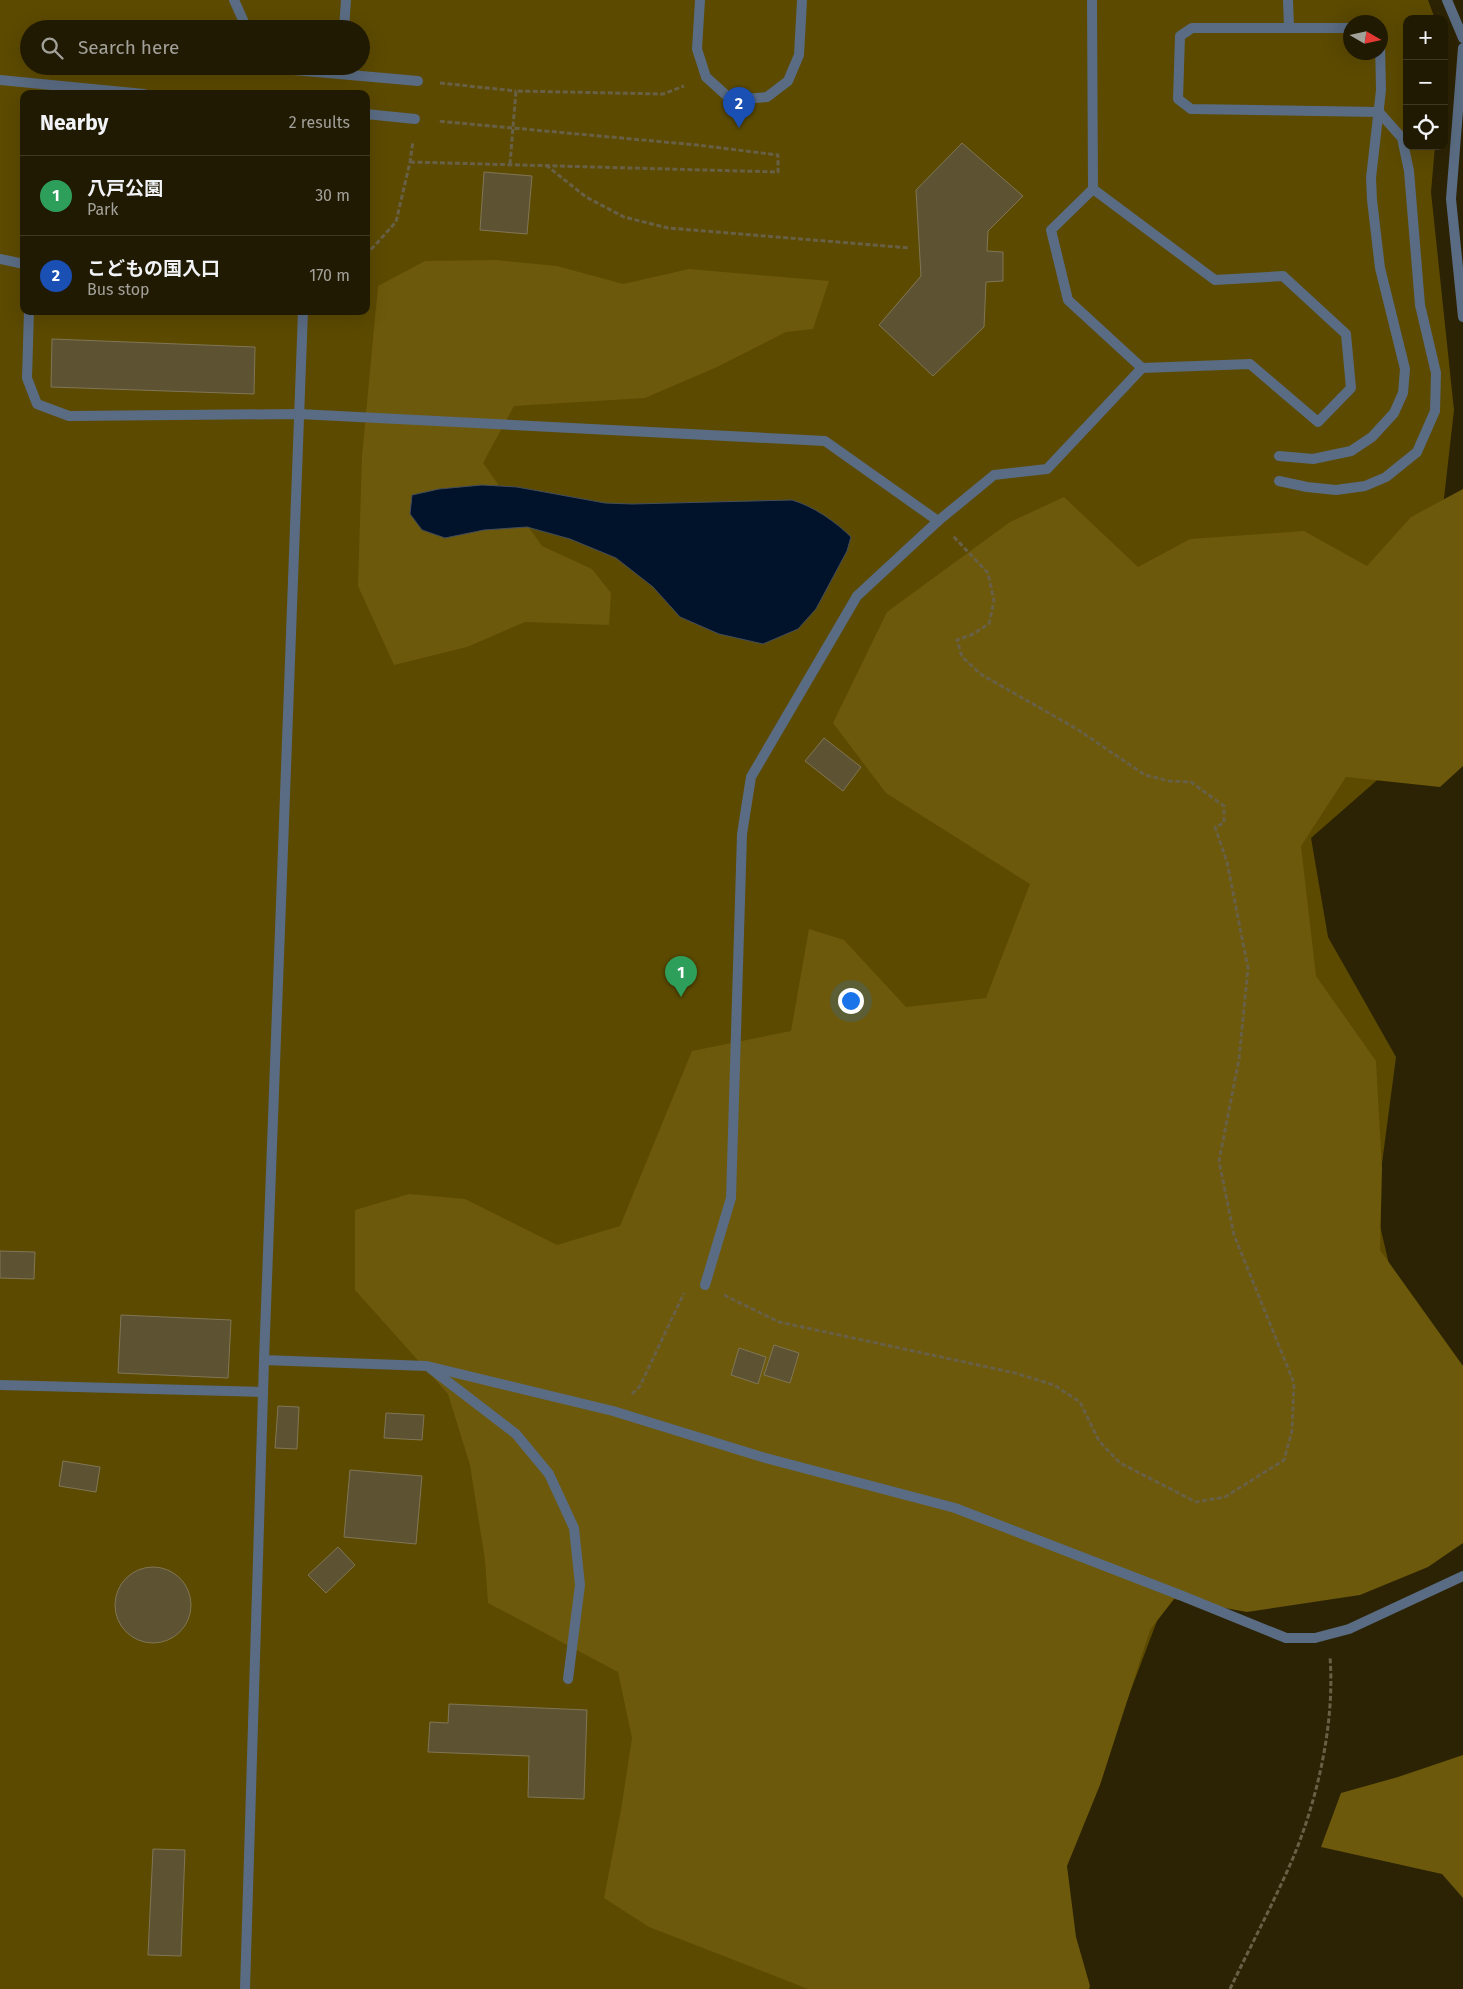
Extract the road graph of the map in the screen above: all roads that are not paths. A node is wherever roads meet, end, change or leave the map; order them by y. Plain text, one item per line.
1 (234, 0) edge
2 (346, 0) edge
3 (700, 0) edge
4 (802, 0) edge
5 (1092, 0) edge
6 (1288, 0) edge
7 (1447, 0) edge
8 (243, 20) edge
9 (345, 20) edge
10 (1289, 27) junction
11 (1343, 28) edge
12 (1463, 38) edge
13 (1463, 48) edge
14 (1380, 60) edge
15 (370, 75) edge
16 (0, 80) edge
17 (418, 81) road end
18 (103, 90) edge
19 (1379, 112) junction
20 (370, 114) edge
21 (415, 119) road end
22 (1093, 189) junction
23 (0, 260) edge
24 (20, 263) edge
25 (29, 315) edge
26 (303, 315) edge
27 (1463, 316) edge
28 (1142, 368) junction
29 (299, 414) junction
30 (1279, 456) dead end
31 (1279, 481) dead end
32 (938, 521) junction
33 (705, 1286) road end
34 (264, 1360) junction
35 (427, 1366) junction
36 (0, 1385) edge
37 (263, 1392) junction
38 (1463, 1576) edge
39 (568, 1679) dead end
40 (245, 1989) edge

1 - 8 street
2 - 9 street
3 - 4 street
5 - 22 street
6 - 10 street
7 - 12 street
10 - 11 street
10 - 19 street
13 - 27 street
14 - 19 street
15 - 17 street
16 - 18 street
19 - 30 street
19 - 31 street
20 - 21 street
22 - 28 street
22 - 28 street
23 - 24 street
25 - 29 street
26 - 29 street
28 - 32 street
29 - 32 street
29 - 34 street
32 - 33 street
34 - 35 street
34 - 37 street
35 - 38 street
35 - 39 street
36 - 37 street
37 - 40 street

